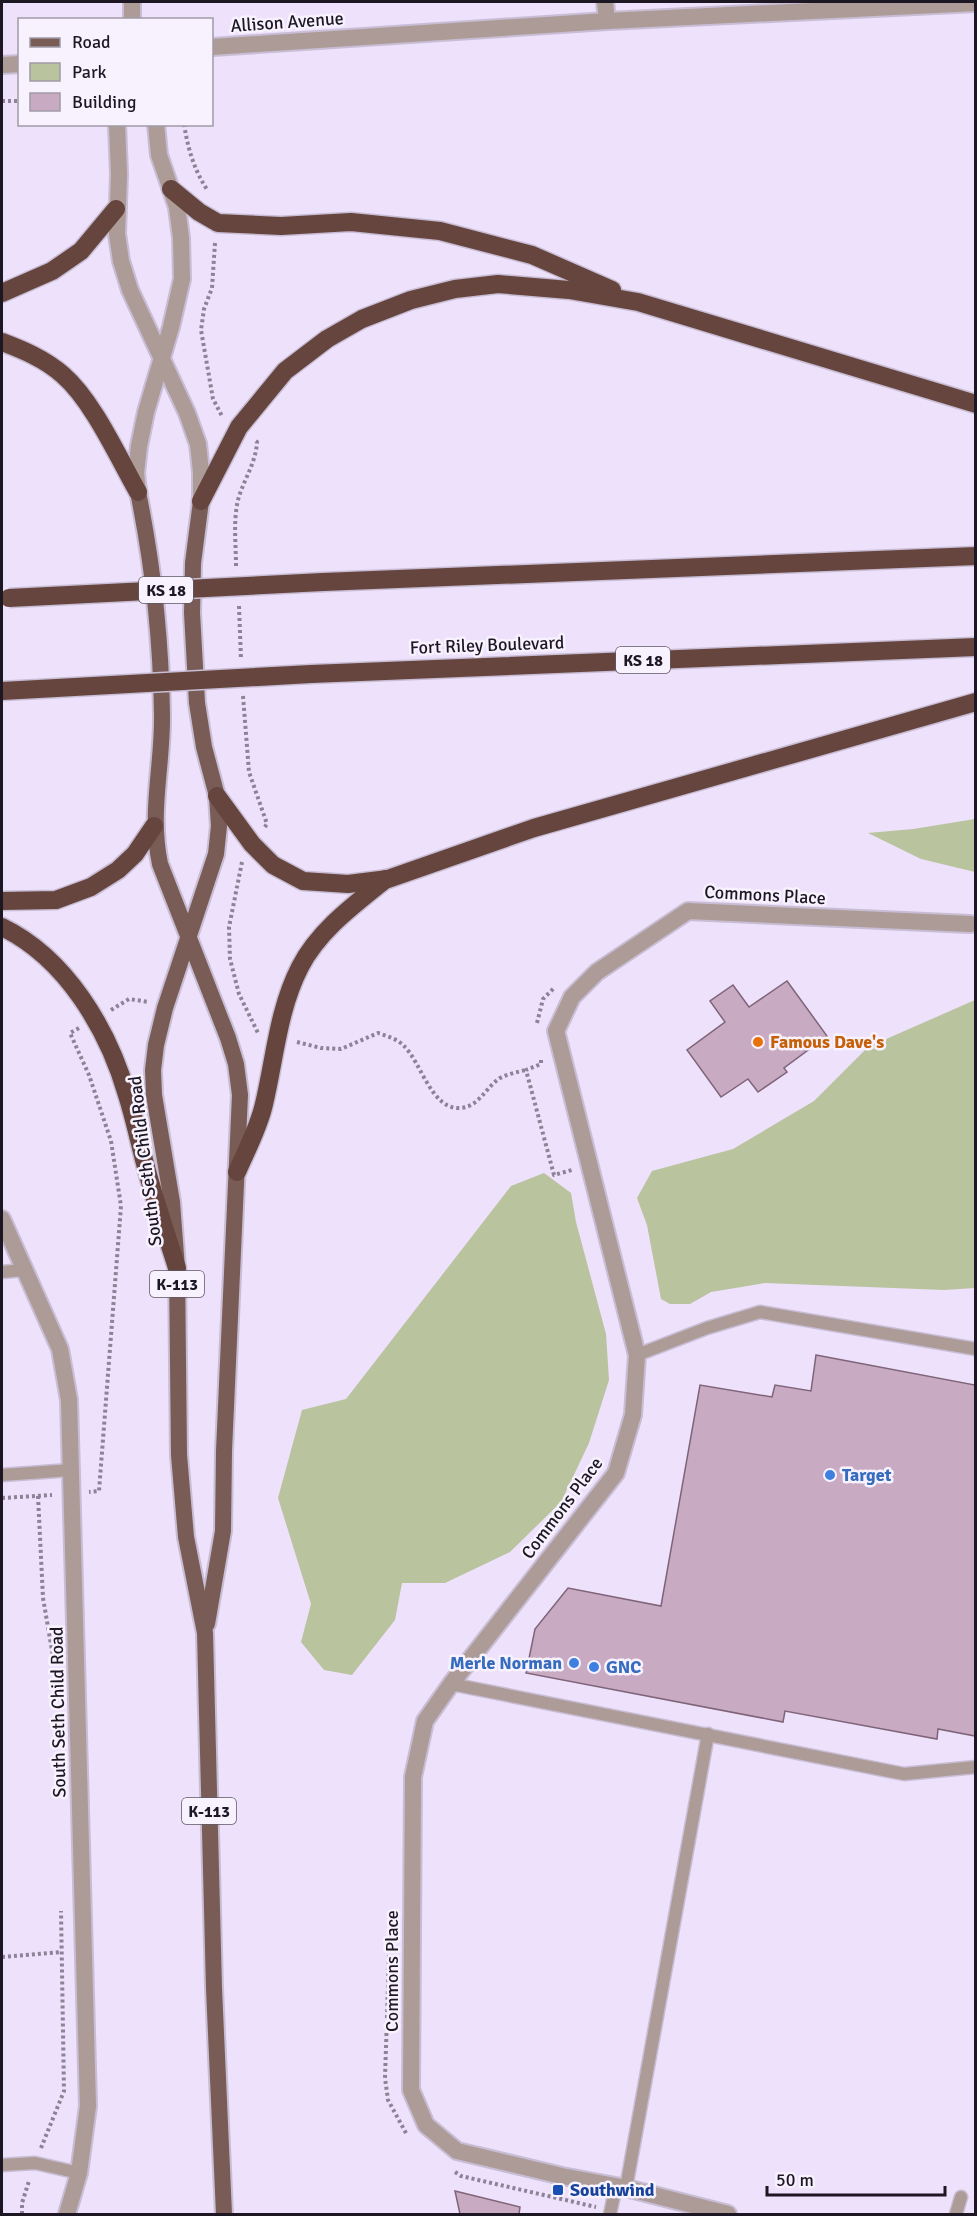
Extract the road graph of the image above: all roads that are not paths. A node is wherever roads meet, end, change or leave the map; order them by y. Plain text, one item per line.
1 (132, 2) edge
2 (606, 2) edge
3 (975, 3) edge
4 (132, 18) edge
5 (607, 21) junction
6 (213, 47) edge
7 (18, 64) edge
8 (2, 65) edge
9 (117, 126) edge
10 (156, 126) edge
11 (171, 189) junction
12 (116, 209) junction
13 (2, 293) edge
14 (638, 302) junction
15 (2, 342) edge
16 (162, 359) junction
17 (975, 404) edge
18 (138, 492) junction
19 (201, 501) junction
20 (975, 556) edge
21 (5, 598) edge
22 (975, 647) edge
23 (2, 690) edge
24 (975, 702) edge
25 (217, 796) junction
26 (154, 826) junction
27 (388, 879) junction
28 (2, 902) edge
29 (970, 924) dead end
30 (2, 927) edge
31 (189, 940) junction
32 (237, 1172) junction
33 (2, 1219) edge
34 (177, 1268) junction
35 (24, 1270) junction
36 (2, 1272) edge
37 (975, 1350) edge
38 (637, 1355) junction
39 (71, 1470) junction
40 (2, 1475) edge
41 (206, 1633) junction
42 (451, 1684) junction
43 (708, 1734) junction
44 (975, 1767) edge
45 (2, 2166) edge
46 (79, 2173) junction
47 (621, 2187) junction
48 (961, 2197) dead end
49 (709, 2213) edge
50 (67, 2214) edge
51 (224, 2214) edge
52 (610, 2214) edge
53 (728, 2214) edge
54 (956, 2214) edge

1 - 4 street
2 - 5 street
3 - 5 street, Allison Avenue
5 - 6 street, Allison Avenue
7 - 8 street
9 - 12 street, South Seth Child Road / K-113
10 - 11 street, South Seth Child Road / K-113
11 - 14 highway
11 - 16 street, South Seth Child Road / K-113
12 - 13 highway
12 - 16 street, South Seth Child Road / K-113
14 - 17 highway
14 - 19 highway
15 - 18 highway
16 - 18 street, South Seth Child Road / K-113
16 - 19 street, South Seth Child Road / K-113
18 - 26 main road, South Seth Child Road / K-113
19 - 25 main road, South Seth Child Road / K-113
20 - 21 highway, KS 18, bridge
22 - 23 highway, Fort Riley Boulevard / KS 18, bridge
24 - 27 highway
25 - 27 highway
25 - 31 main road, South Seth Child Road / K-113
26 - 28 highway
26 - 31 main road, South Seth Child Road / K-113
27 - 32 highway
29 - 38 street, Commons Place
30 - 34 highway
31 - 32 main road, South Seth Child Road / K-113
31 - 34 main road, South Seth Child Road / K-113
32 - 41 main road, South Seth Child Road / K-113
33 - 35 street, South Seth Child Road
34 - 41 main road, South Seth Child Road / K-113
35 - 36 lane
35 - 39 street, South Seth Child Road
37 - 38 lane
38 - 42 street, Commons Place
39 - 40 lane
39 - 46 street, South Seth Child Road
41 - 51 main road, South Seth Child Road / K-113
42 - 43 lane
42 - 47 street, Commons Place
43 - 44 lane
43 - 47 lane
45 - 46 lane
46 - 50 street, South Seth Child Road
47 - 49 street, Commons Place
47 - 52 lane
48 - 54 lane
49 - 53 street, Commons Place

